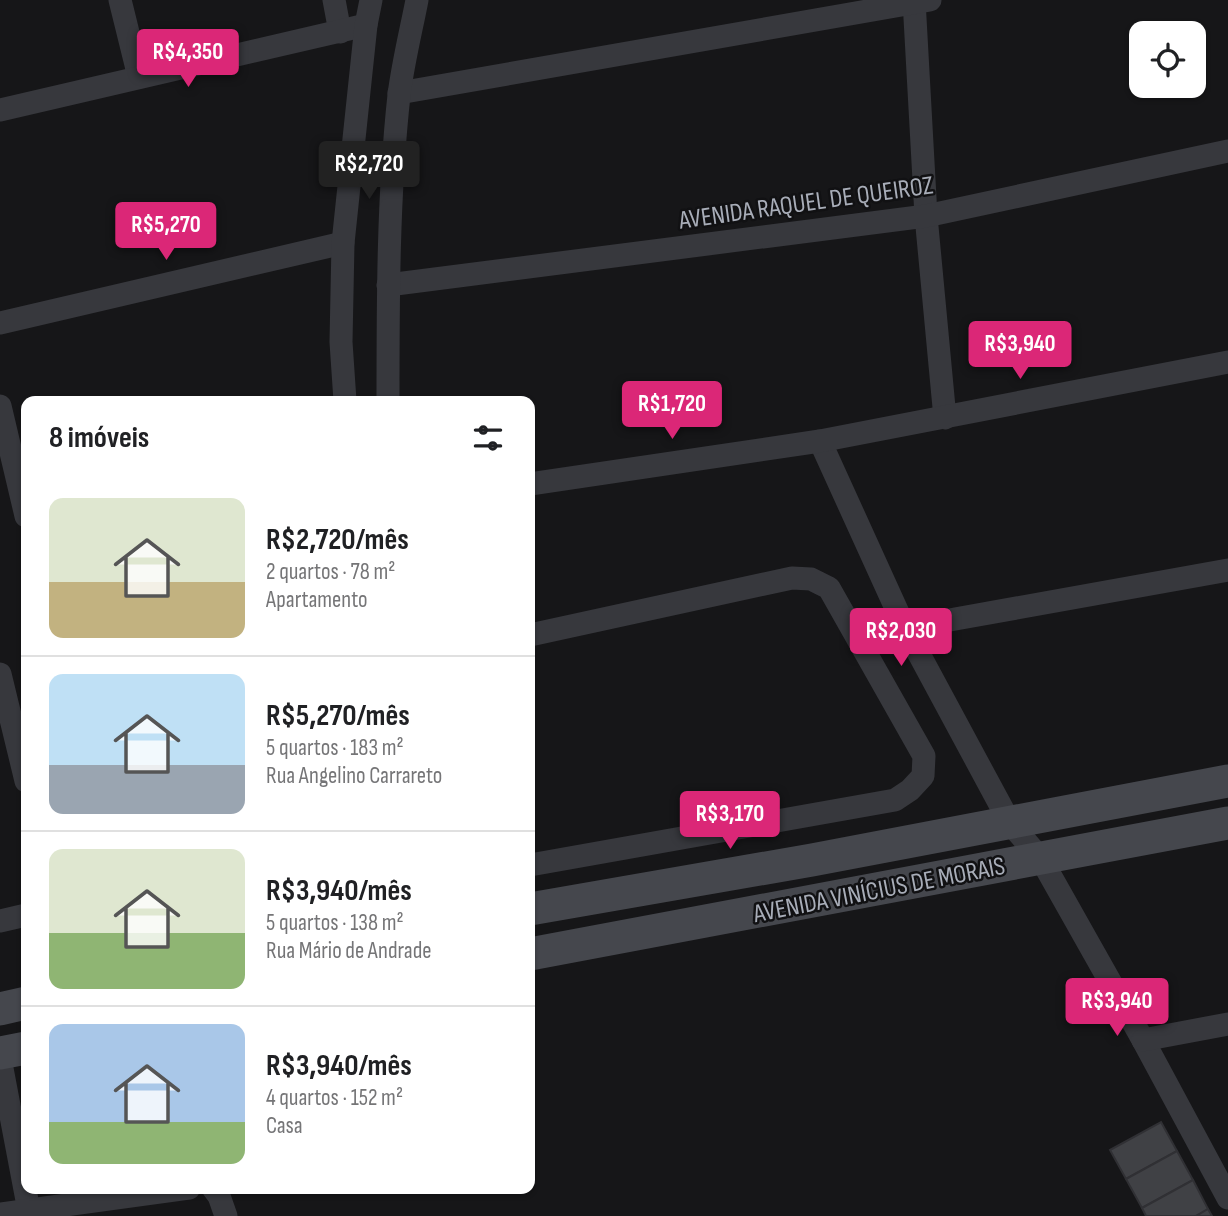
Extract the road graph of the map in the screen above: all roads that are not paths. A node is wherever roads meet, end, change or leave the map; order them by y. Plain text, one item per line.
1 (120, 0) edge
2 (334, 0) edge
3 (371, 0) edge
4 (417, 0) edge
5 (919, 1) edge
6 (366, 25) junction
7 (340, 32) junction
8 (139, 77) junction
9 (399, 93) junction
10 (0, 110) edge
11 (1228, 150) edge
12 (926, 216) junction
13 (342, 243) junction
14 (388, 285) junction
15 (0, 323) edge
16 (1228, 362) edge
17 (345, 396) edge
18 (388, 396) edge
19 (0, 406) edge
20 (945, 418) junction
21 (820, 441) junction
22 (535, 483) edge
23 (21, 495) edge
24 (1228, 570) edge
25 (905, 628) junction
26 (535, 634) edge
27 (0, 678) edge
28 (21, 761) edge
29 (1228, 781) edge
30 (1010, 823) junction
31 (1228, 823) edge
32 (1041, 859) junction
33 (812, 860) junction
34 (535, 864) edge
35 (817, 901) junction
36 (543, 906) edge
37 (21, 916) edge
38 (0, 921) edge
39 (563, 948) junction
40 (535, 953) edge
41 (21, 1004) edge
42 (0, 1009) edge
43 (1228, 1024) edge
44 (1143, 1040) junction
45 (21, 1049) edge
46 (0, 1053) edge
47 (0, 1058) edge
48 (21, 1166) edge
49 (26, 1194) edge
50 (151, 1194) edge
51 (218, 1194) edge
52 (1228, 1198) edge
53 (30, 1213) edge
54 (0, 1214) edge
55 (226, 1216) edge

1 - 8 street
2 - 7 street
3 - 6 street
4 - 9 street
5 - 9 street
5 - 12 street
6 - 7 street
6 - 13 street
7 - 8 street
8 - 10 street
9 - 14 street
11 - 12 street, AVENIDA RAQUEL DE QUEIROZ
12 - 14 street, AVENIDA RAQUEL DE QUEIROZ
12 - 20 street
13 - 15 street
13 - 17 street
14 - 18 street
16 - 20 street
19 - 23 street
20 - 21 street
21 - 22 street
21 - 25 street
24 - 25 street
25 - 30 street
26 - 34 street
27 - 28 street
29 - 30 street, AVENIDA VINÍCIUS DE MORAIS
30 - 32 street
30 - 33 street, AVENIDA VINÍCIUS DE MORAIS
31 - 32 street, AVENIDA VINÍCIUS DE MORAIS
32 - 35 street, AVENIDA VINÍCIUS DE MORAIS
32 - 44 street
33 - 35 street
33 - 36 street, AVENIDA VINÍCIUS DE MORAIS
35 - 39 street, AVENIDA VINÍCIUS DE MORAIS
36 - 39 street
37 - 38 street
39 - 40 street, AVENIDA VINÍCIUS DE MORAIS
41 - 42 street
43 - 44 street
44 - 52 street
45 - 46 street
47 - 48 street
49 - 53 street
50 - 53 street
51 - 55 street
53 - 54 street

